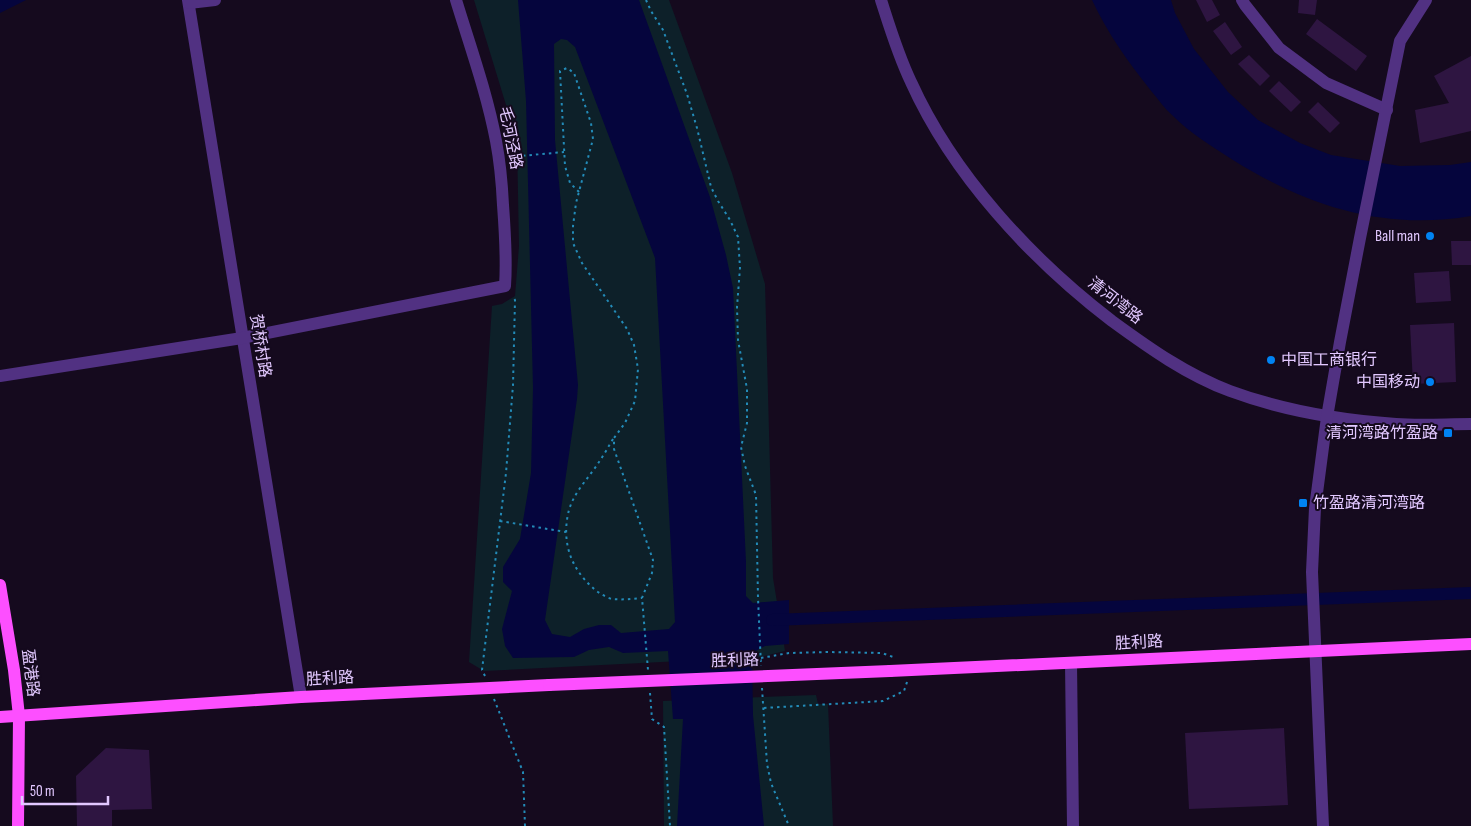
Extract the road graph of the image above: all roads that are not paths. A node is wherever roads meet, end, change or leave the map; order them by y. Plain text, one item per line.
1 (215, 0) edge
2 (456, 0) edge
3 (882, 0) edge
4 (1242, 0) edge
5 (1426, 0) edge
6 (189, 2) edge
7 (1387, 110) junction
8 (242, 338) junction
9 (0, 376) edge
10 (1327, 417) junction
11 (1471, 424) edge
12 (0, 585) edge
13 (1471, 644) edge
14 (1315, 651) junction
15 (1071, 663) junction
16 (301, 697) junction
17 (0, 716) edge
18 (19, 716) junction
19 (18, 826) edge
20 (1073, 826) edge
21 (1323, 826) edge

1 - 6 street
2 - 8 street, 毛河泾路
3 - 10 street, 清河湾路
4 - 7 street
5 - 7 street
6 - 8 street, 贺桥村路
7 - 10 street
8 - 9 street
8 - 16 street, 贺桥村路
10 - 11 street, 清河湾路
10 - 14 street
12 - 18 main road, 盈港路
13 - 14 main road, 胜利路
14 - 15 main road, 胜利路
14 - 21 street
15 - 16 main road, 胜利路, bridge
15 - 20 street
16 - 18 main road, 胜利路
17 - 18 main road, 胜利路
18 - 19 main road, 盈港路

